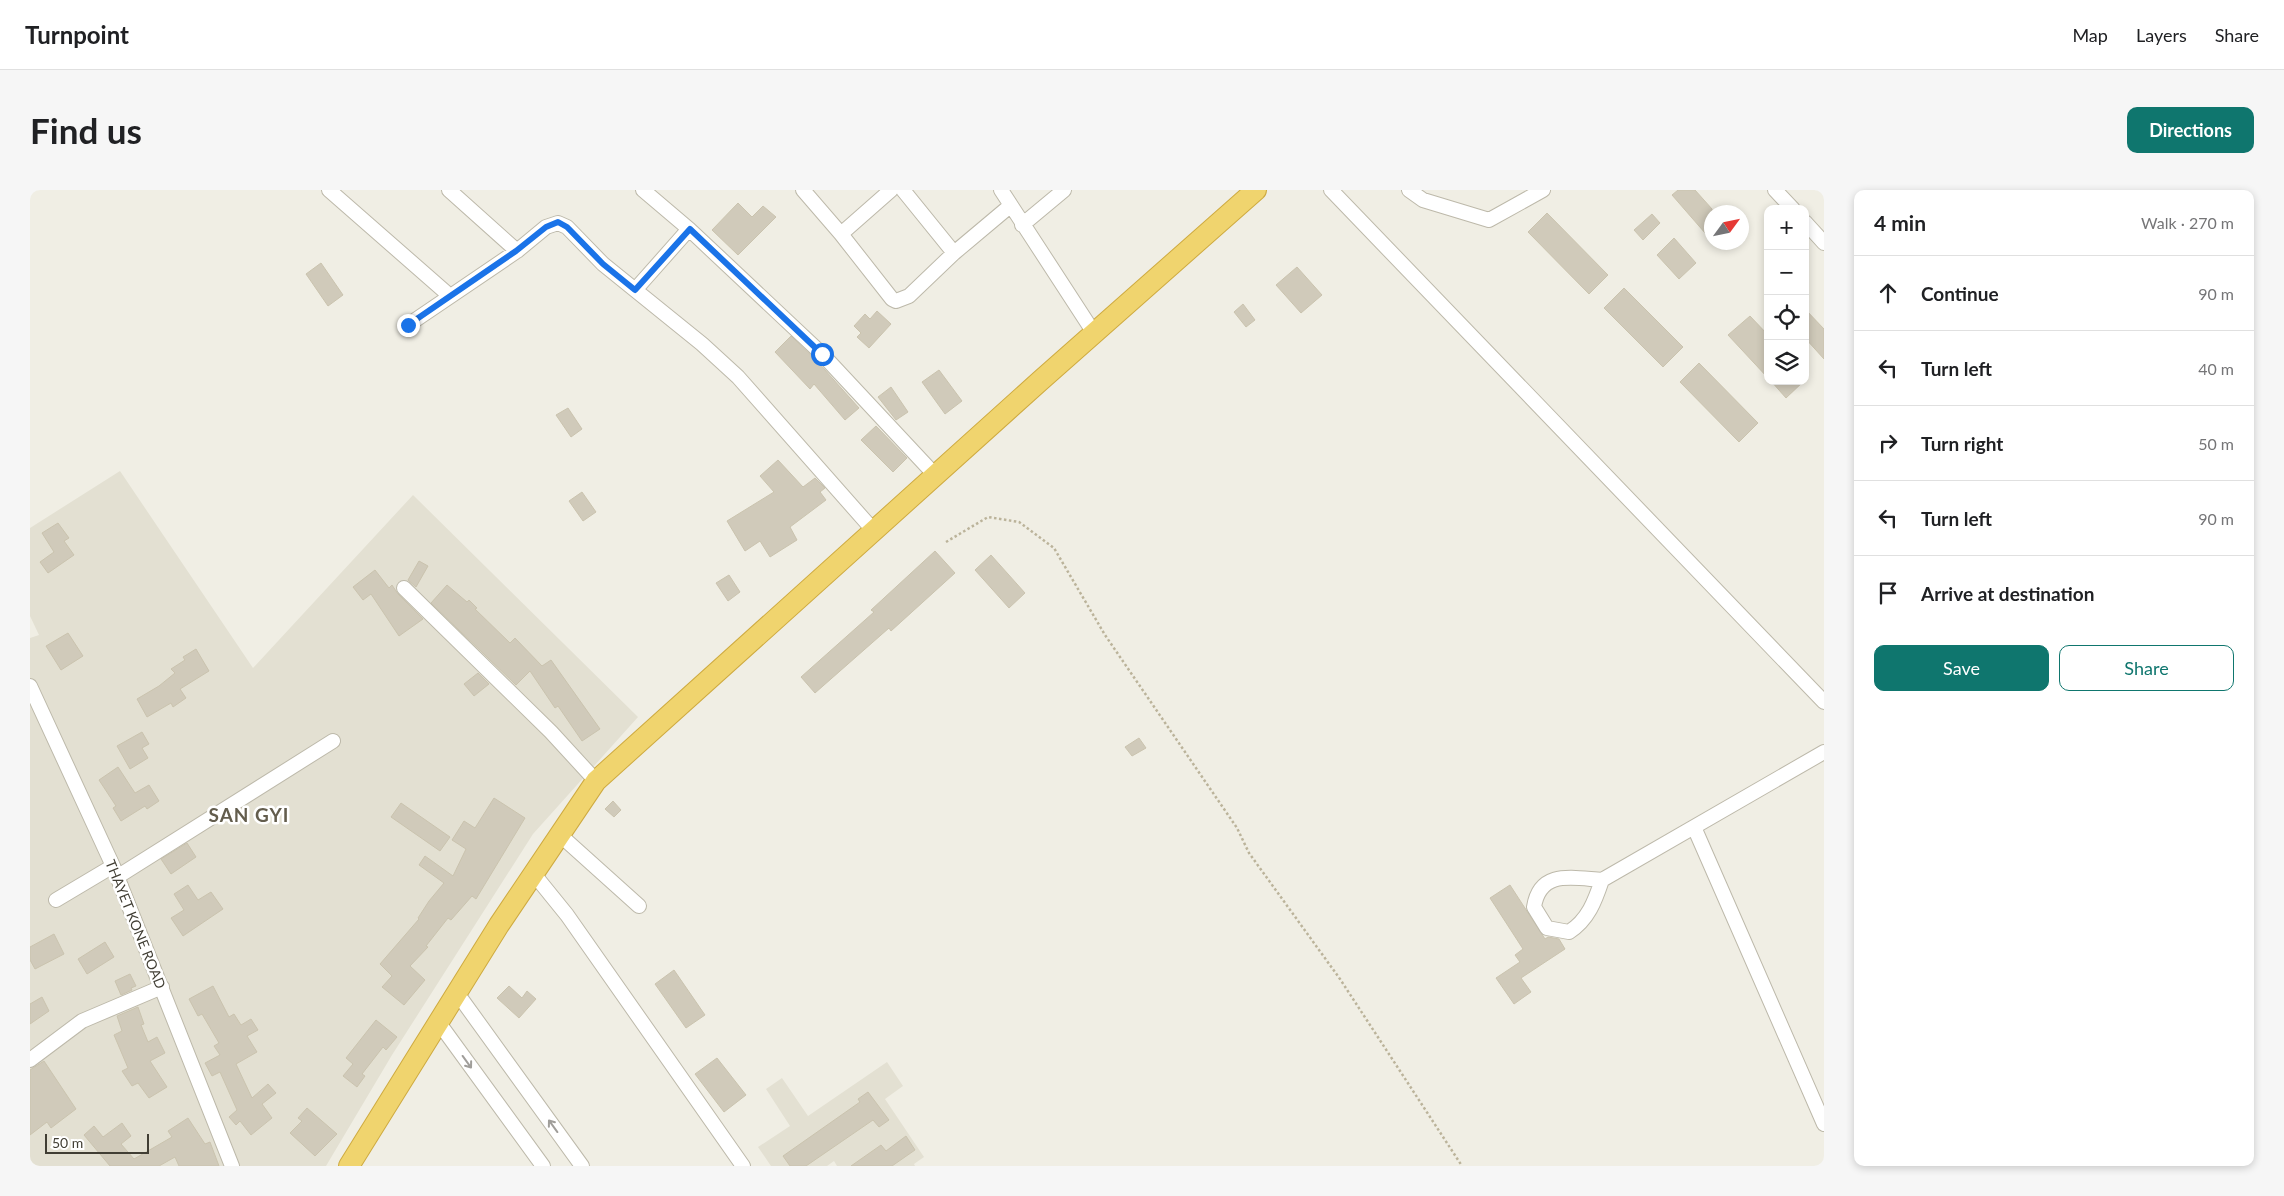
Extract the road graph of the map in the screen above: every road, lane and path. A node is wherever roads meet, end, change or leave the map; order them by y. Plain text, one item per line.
1 (329, 190) edge
2 (449, 190) edge
3 (643, 190) edge
4 (803, 190) edge
5 (891, 190) edge
6 (903, 190) edge
7 (1001, 190) edge
8 (1064, 190) edge
9 (1256, 190) edge
10 (1332, 190) edge
11 (1409, 190) edge
12 (1543, 190) edge
13 (1775, 190) edge
14 (1788, 205) edge
15 (1010, 206) junction
16 (1022, 225) junction
17 (1809, 226) edge
18 (690, 229) junction
19 (841, 234) junction
20 (1824, 242) edge
21 (516, 251) junction
22 (954, 254) junction
23 (635, 290) junction
24 (450, 296) junction
25 (408, 325) dead end
26 (1094, 333) junction
27 (935, 475) junction
28 (874, 531) junction
29 (946, 542) dead end
30 (404, 588) dead end
31 (30, 686) edge
32 (1824, 702) edge
33 (333, 741) dead end
34 (1824, 752) edge
35 (596, 781) junction
36 (1694, 827) junction
37 (560, 835) junction
38 (115, 871) junction
39 (533, 873) junction
40 (1602, 880) junction
41 (56, 900) dead end
42 (639, 906) dead end
43 (162, 987) junction
44 (457, 992) junction
45 (439, 1023) junction
46 (30, 1060) edge
47 (1824, 1124) edge
48 (232, 1166) edge
49 (350, 1166) edge
50 (543, 1166) edge
51 (582, 1166) edge
52 (743, 1166) edge
53 (1462, 1166) edge

1 - 24 street
2 - 21 street
3 - 18 street
4 - 19 street
5 - 19 street
6 - 22 street
7 - 15 street
8 - 16 street
9 - 26 highway
10 - 32 street
11 - 12 street
13 - 14 street
15 - 16 street
15 - 22 street
16 - 26 street
17 - 20 street
18 - 23 street
18 - 27 street
19 - 22 street
21 - 23 street
21 - 24 street
23 - 28 street
24 - 25 street
26 - 27 highway
27 - 28 highway
28 - 35 highway
29 - 53 path
30 - 35 street
31 - 38 street, THAYET KONE ROAD
33 - 38 street
34 - 36 street
35 - 37 highway
36 - 40 street
36 - 47 street
37 - 39 highway
37 - 42 street
38 - 41 street
38 - 43 street, THAYET KONE ROAD
39 - 44 highway
39 - 52 street
40 - 40 street
43 - 46 street
43 - 48 street, THAYET KONE ROAD
44 - 45 highway
51 -> 44 street
45 - 49 highway
45 -> 50 street

